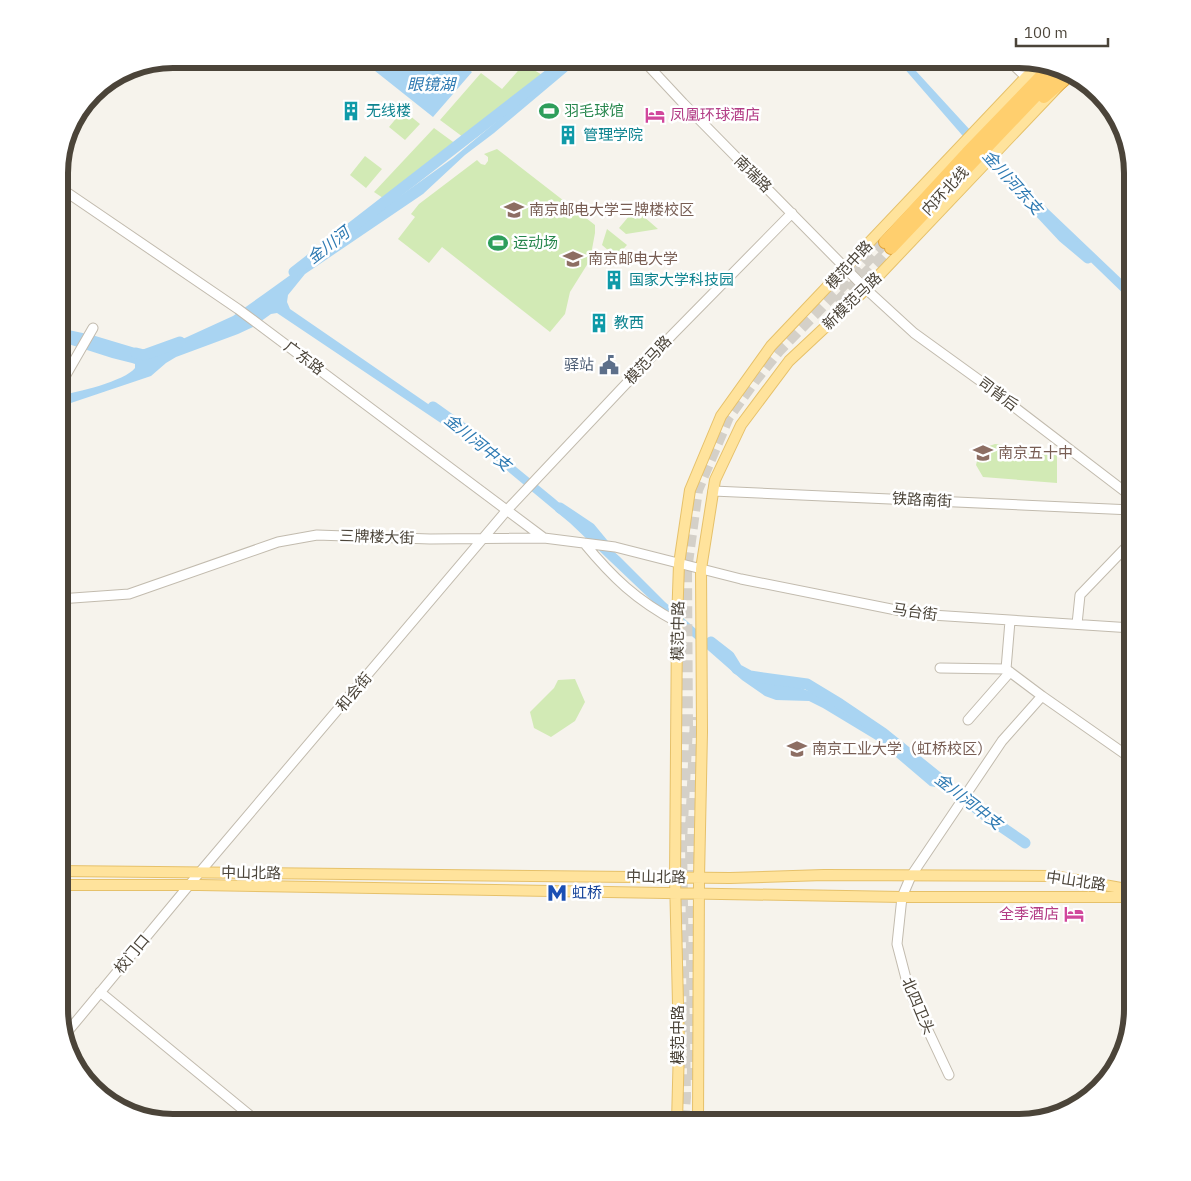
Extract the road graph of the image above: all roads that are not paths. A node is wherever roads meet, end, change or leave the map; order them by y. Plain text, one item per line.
1 (650, 68) edge
2 (1016, 68) edge
3 (1035, 69) edge
4 (1037, 70) edge
5 (1046, 71) edge
6 (1026, 77) junction
7 (1062, 77) edge
8 (1009, 109) junction
9 (997, 130) junction
10 (960, 153) junction
11 (971, 171) junction
12 (68, 193) edge
13 (792, 213) junction
14 (846, 268) junction
15 (866, 289) junction
16 (92, 328) dead end
17 (68, 372) edge
18 (713, 491) junction
19 (1124, 491) edge
20 (507, 510) junction
21 (1124, 510) edge
22 (544, 538) junction
23 (485, 539) junction
24 (584, 543) junction
25 (1124, 549) edge
26 (679, 564) junction
27 (701, 569) junction
28 (68, 598) edge
29 (1010, 621) junction
30 (677, 622) junction
31 (1077, 624) junction
32 (1124, 627) edge
33 (940, 668) dead end
34 (1008, 670) junction
35 (1042, 696) junction
36 (968, 720) dead end
37 (1124, 753) edge
38 (68, 871) edge
39 (200, 872) junction
40 (911, 876) junction
41 (675, 878) junction
42 (699, 878) junction
43 (68, 885) edge
44 (190, 885) junction
45 (1124, 889) edge
46 (675, 893) junction
47 (699, 893) junction
48 (902, 897) junction
49 (1124, 897) edge
50 (100, 992) junction
51 (70, 1029) edge
52 (949, 1075) dead end
53 (248, 1114) edge
54 (677, 1114) edge
55 (698, 1114) edge

1 - 13 street, 南瑞路
2 - 6 street
3 - 6 main road
4 - 8 highway
5 - 8 highway, 内环北线
6 - 9 main road
7 - 9 highway, 内环北线
8 - 9 highway, 内环北线
9 - 10 highway, 内环北线
9 - 11 highway, 内环北线
10 - 11 highway, 内环北线
10 - 14 main road, 模范中路
11 - 15 main road, 新模范马路
12 - 20 street, 广东路
13 - 14 street, 南瑞路
13 - 20 street, 模范马路
14 - 15 street, 南瑞路
14 - 26 main road, 模范中路
15 - 18 main road, 新模范马路
15 - 19 street, 司背后
16 - 17 street
18 - 21 street, 铁路南街
18 - 27 main road, 新模范马路
20 - 22 street, 广东路
20 - 23 street, 和会街
22 - 23 street, 三牌楼大街
22 - 24 street, 三牌楼大街
23 - 28 street, 三牌楼大街
23 - 39 street, 和会街
24 - 26 street, 三牌楼大街
24 - 30 street
25 - 31 street
26 - 27 street, 三牌楼大街
26 - 30 main road, 模范中路
27 - 29 street, 马台街
27 - 42 main road, 模范中路
29 - 31 street, 马台街
29 - 34 street
30 - 41 main road, 模范中路
31 - 32 street, 马台街
33 - 34 street
34 - 35 street
34 - 36 street
35 - 37 street
35 - 40 street, 北四卫头
38 - 39 main road, 中山北路
39 - 41 main road, 中山北路
39 - 44 street, 校门口
40 - 42 main road, 中山北路
40 - 45 main road, 中山北路
40 - 48 street, 北四卫头
41 - 42 main road, 中山北路
41 - 46 main road, 模范中路
42 - 47 main road, 模范中路
43 - 44 main road, 中山北路
44 - 46 main road, 中山北路
44 - 50 street, 校门口
46 - 47 main road, 中山北路
46 - 54 main road, 模范中路
47 - 48 main road, 中山北路
47 - 55 main road, 模范中路
48 - 49 main road, 中山北路
48 - 52 street, 北四卫头
50 - 51 street, 校门口
50 - 53 street

